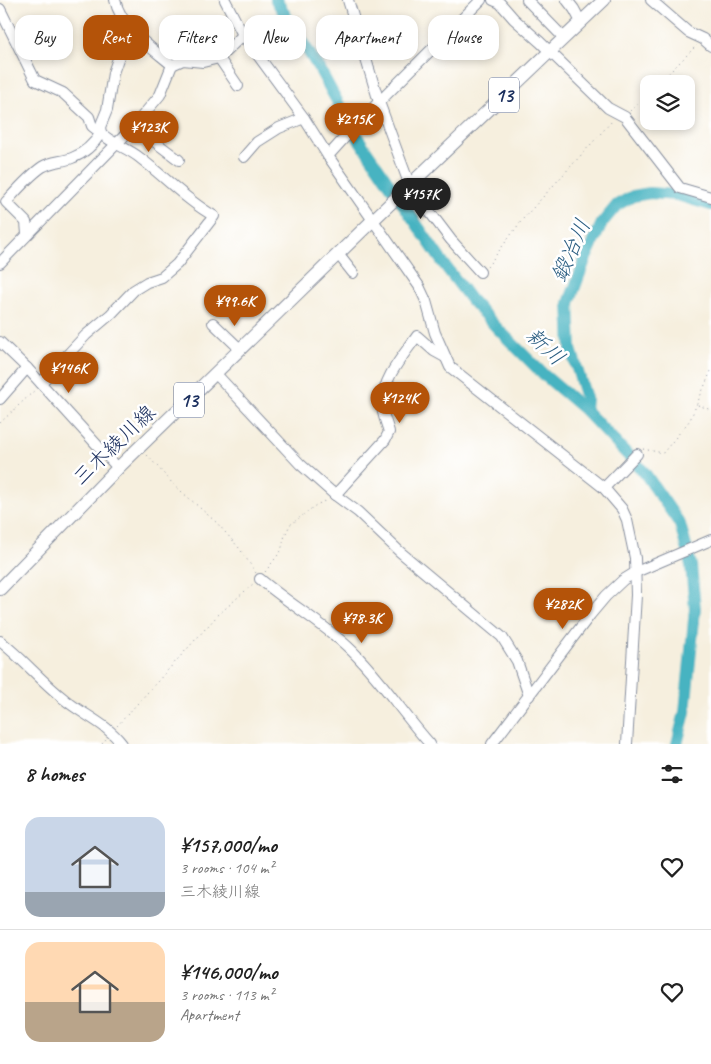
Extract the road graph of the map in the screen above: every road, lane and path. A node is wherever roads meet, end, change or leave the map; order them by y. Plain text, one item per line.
1 (115, 0) edge
2 (225, 0) edge
3 (348, 0) edge
4 (482, 0) edge
5 (493, 0) edge
6 (567, 0) edge
7 (604, 0) edge
8 (651, 0) edge
9 (530, 1) edge
10 (0, 10) edge
11 (122, 15) edge
12 (581, 22) junction
13 (243, 35) junction
14 (564, 38) junction
15 (707, 42) edge
16 (234, 44) edge
17 (149, 45) edge
18 (549, 52) junction
19 (118, 60) edge
20 (183, 60) edge
21 (183, 60) edge
22 (211, 60) edge
23 (220, 60) edge
24 (172, 65) junction
25 (668, 75) edge
26 (238, 86) dead end
27 (640, 100) edge
28 (379, 102) junction
29 (621, 116) junction
30 (304, 118) junction
31 (134, 126) junction
32 (100, 133) junction
33 (118, 145) junction
34 (330, 153) junction
35 (244, 157) dead end
36 (179, 160) dead end
37 (407, 188) junction
38 (711, 197) edge
39 (376, 217) junction
40 (27, 234) junction
41 (338, 254) junction
42 (0, 263) edge
43 (480, 272) joint
44 (353, 273) dead end
45 (213, 323) dead end
46 (0, 342) edge
47 (240, 349) junction
48 (445, 357) junction
49 (27, 368) junction
50 (711, 371) edge
51 (216, 374) junction
52 (41, 383) junction
53 (0, 399) edge
54 (697, 405) junction
55 (711, 410) edge
56 (0, 423) edge
57 (140, 447) junction
58 (636, 454) joint
59 (118, 468) junction
60 (604, 488) junction
61 (335, 495) junction
62 (708, 542) edge
63 (636, 572) junction
64 (260, 579) junction
65 (0, 589) edge
66 (0, 641) edge
67 (529, 696) junction
68 (112, 732) junction
69 (122, 744) edge
70 (430, 744) edge
71 (492, 744) edge
72 (627, 744) edge

1 - 11 street
2 - 13 street
3 - 28 street
4 - 28 street
5 - 18 street
6 - 12 street
7 - 12 main road, 三木綾川線 / 13
8 - 15 street
9 - 14 street
10 - 32 street
12 - 14 main road, 三木綾川線 / 13
13 - 16 street
13 - 30 street
14 - 18 main road, 三木綾川線 / 13
15 - 25 path
17 - 24 street
18 - 29 street
18 - 37 main road, 三木綾川線 / 13
19 - 32 street
20 - 24 street
21 - 22 street
23 - 26 street
24 - 31 street
27 - 29 path
28 - 34 street
28 - 37 street
29 - 38 street
29 - 43 path
30 - 34 street
30 - 35 street
31 - 33 street
31 - 36 street
32 - 33 street
32 - 40 street
33 - 40 street
33 - 52 street
34 - 39 street
37 - 39 main road, 三木綾川線 / 13
37 - 43 street
39 - 41 main road, 三木綾川線 / 13
39 - 48 street
40 - 42 street
41 - 44 street
41 - 47 main road, 三木綾川線 / 13
45 - 47 street
46 - 49 street
47 - 51 main road, 三木綾川線 / 13
48 - 60 street
48 - 61 street
49 - 52 street
49 - 53 street
50 - 54 path
51 - 57 main road, 三木綾川線 / 13
51 - 61 street
52 - 56 path
52 - 59 street
54 - 55 path
54 - 58 path
57 - 59 main road, 三木綾川線 / 13
57 - 64 path
58 - 60 street
59 - 65 main road, 三木綾川線 / 13
60 - 63 street
61 - 64 path
61 - 67 street
62 - 63 street
63 - 67 street
63 - 72 street
64 - 68 path
64 - 70 street
66 - 68 street
67 - 71 street
68 - 69 street

